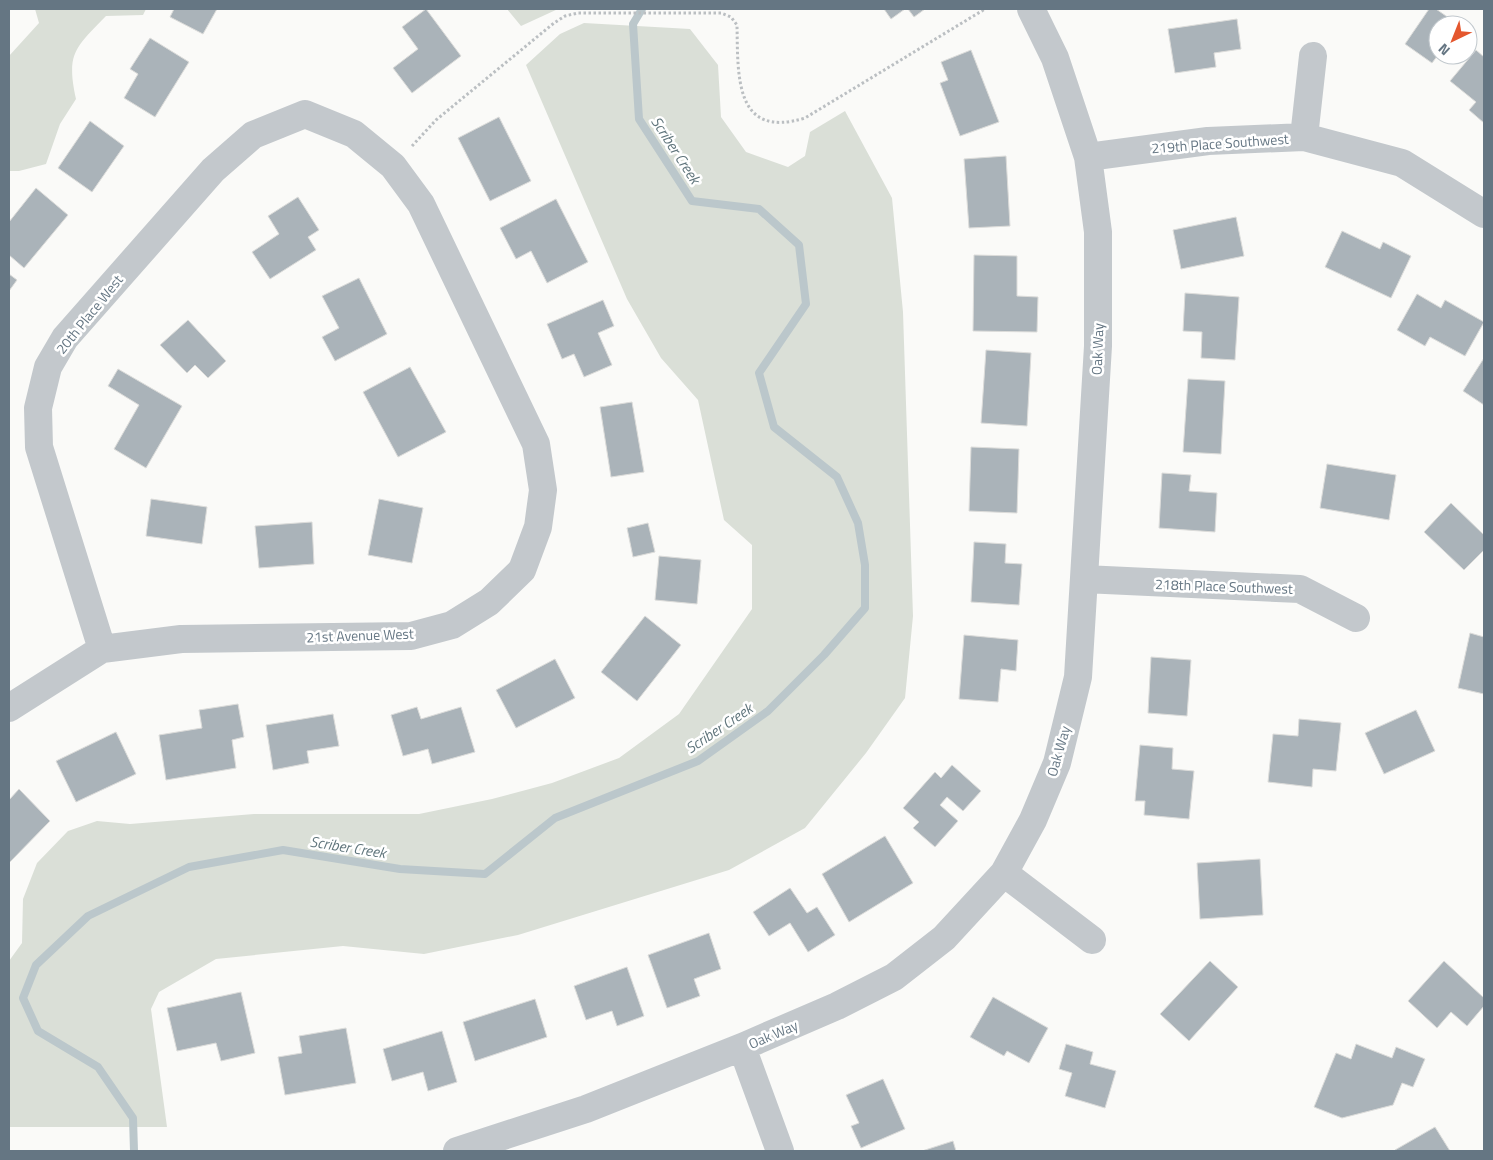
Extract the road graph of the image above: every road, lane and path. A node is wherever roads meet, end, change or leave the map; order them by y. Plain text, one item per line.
1 (985, 9) edge
2 (1031, 9) edge
3 (1313, 56) dead end
4 (305, 114) joint
5 (1304, 137) junction
6 (412, 146) dead end
7 (1088, 157) junction
8 (1484, 214) edge
9 (1084, 579) junction
10 (1356, 618) dead end
11 (102, 649) junction
12 (9, 708) edge
13 (1004, 873) junction
14 (1092, 940) dead end
15 (742, 1047) junction
16 (457, 1151) edge
17 (780, 1151) edge

1 - 6 path
2 - 7 street, Oak Way
3 - 5 street
4 - 11 street, 20th Place West
4 - 11 street, 21st Avenue West
5 - 7 street, 219th Place Southwest
5 - 8 street, 219th Place Southwest
7 - 9 street, Oak Way
9 - 10 street, 218th Place Southwest
9 - 13 street, Oak Way
11 - 12 street, 21st Avenue West
13 - 14 street
13 - 15 street, Oak Way
15 - 16 street, Oak Way
15 - 17 street

